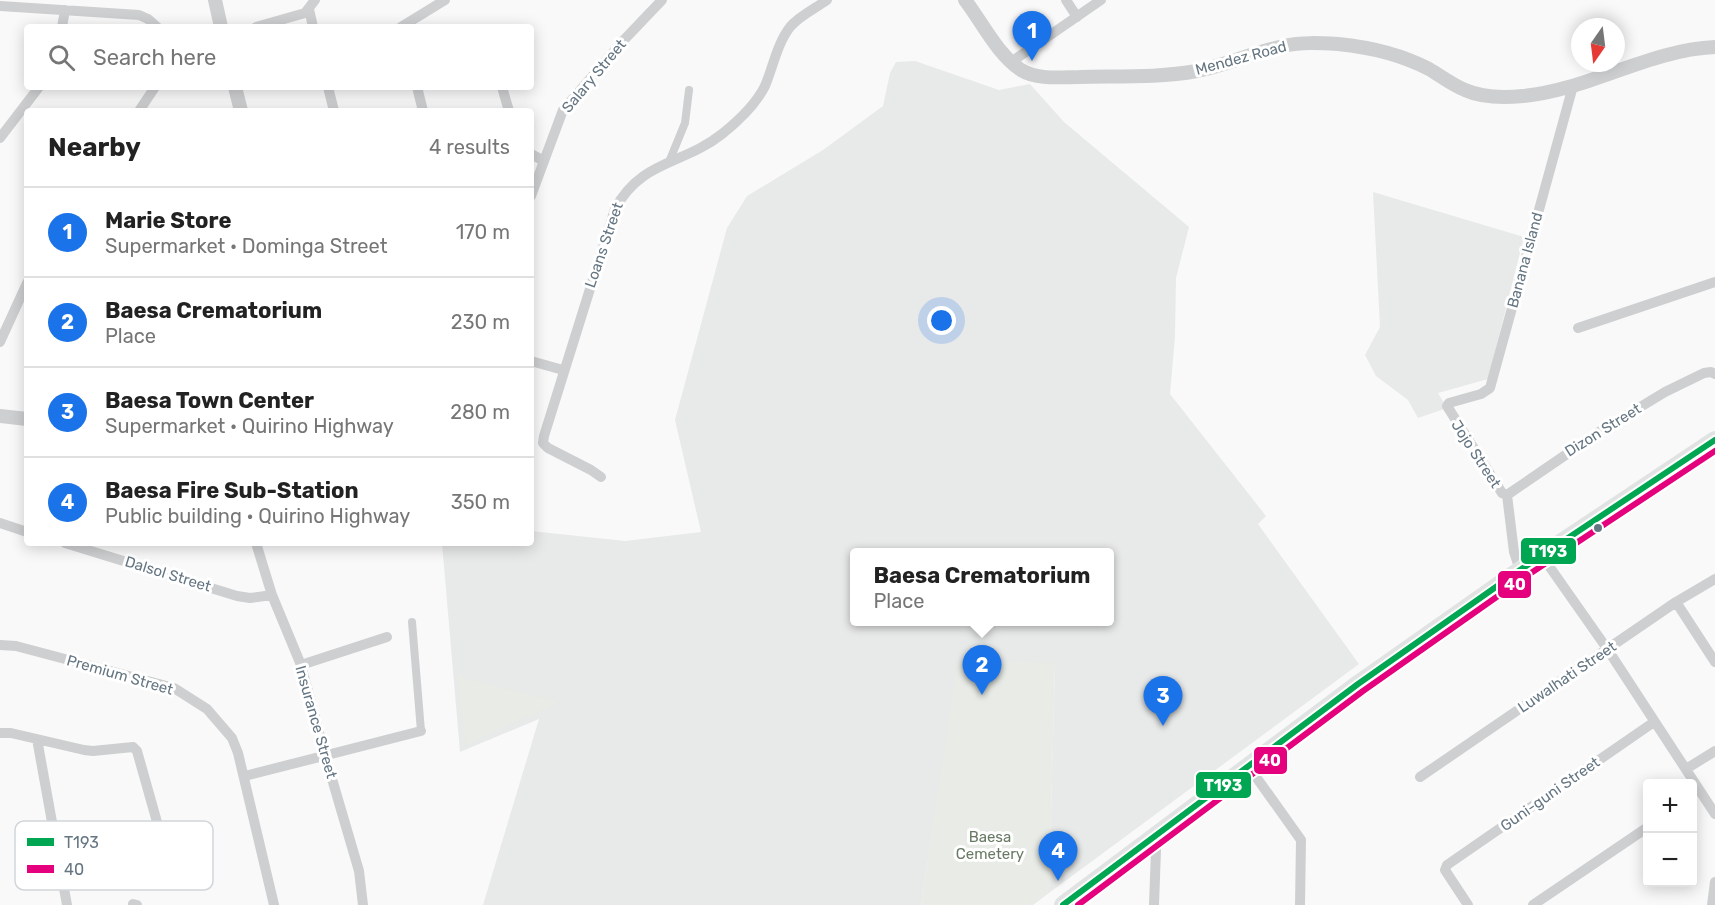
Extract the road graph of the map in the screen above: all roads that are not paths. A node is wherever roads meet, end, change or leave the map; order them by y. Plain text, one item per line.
1 (215, 0) edge
2 (445, 0) edge
3 (662, 0) edge
4 (827, 0) edge
5 (965, 0) edge
6 (1066, 0) edge
7 (1101, 0) edge
8 (312, 5) edge
9 (0, 6) edge
10 (65, 10) junction
11 (1077, 17) junction
12 (63, 24) edge
13 (154, 24) edge
14 (220, 24) edge
15 (267, 24) edge
16 (314, 24) edge
17 (406, 24) edge
18 (1715, 46) edge
19 (1011, 62) junction
20 (1573, 86) junction
21 (37, 90) edge
22 (153, 90) edge
23 (236, 90) edge
24 (330, 90) edge
25 (418, 90) edge
26 (503, 90) edge
27 (689, 90) dead end
28 (141, 108) edge
29 (240, 108) edge
30 (334, 108) edge
31 (422, 108) edge
32 (508, 108) edge
33 (1, 134) edge
34 (534, 156) edge
35 (544, 161) junction
36 (669, 162) junction
37 (534, 188) edge
38 (1715, 282) edge
39 (24, 290) edge
40 (1578, 328) dead end
41 (0, 342) edge
42 (534, 362) edge
43 (563, 370) junction
44 (1710, 373) edge
45 (1447, 406) joint
46 (0, 416) edge
47 (24, 418) edge
48 (1715, 440) edge
49 (601, 477) dead end
50 (1507, 495) junction
51 (0, 523) edge
52 (24, 531) edge
53 (75, 546) edge
54 (257, 546) edge
55 (1542, 556) junction
56 (1520, 570) junction
57 (1715, 579) edge
58 (272, 595) junction
59 (1676, 602) junction
60 (412, 622) dead end
61 (387, 637) dead end
62 (0, 645) edge
63 (1608, 650) junction
64 (1715, 662) edge
65 (301, 665) junction
66 (1654, 723) junction
67 (421, 731) joint
68 (0, 733) edge
69 (37, 739) junction
70 (1715, 751) edge
71 (325, 755) junction
72 (1249, 767) junction
73 (1686, 769) junction
74 (245, 776) junction
75 (1420, 777) dead end
76 (1690, 779) edge
77 (1697, 795) edge
78 (1715, 814) edge
79 (51, 821) edge
80 (157, 821) edge
81 (1643, 830) edge
82 (1151, 839) junction
83 (1715, 882) edge
84 (63, 890) edge
85 (66, 905) edge
86 (274, 905) edge
87 (363, 905) edge
88 (1063, 905) edge
89 (1155, 905) edge
90 (1300, 905) edge
91 (1468, 905) edge
92 (1533, 905) edge
93 (1712, 905) edge

1 - 14 street
2 - 17 street
3 - 35 street, Salary Street
4 - 36 street, Loans Street
5 - 19 street, Mendez Road
6 - 11 street
7 - 11 street
8 - 15 street
8 - 16 street
9 - 10 street
10 - 12 street
10 - 13 street
11 - 19 street
18 - 20 street, Mendez Road
19 - 20 street, Mendez Road
20 - 45 street, Banana Island
21 - 33 street
22 - 28 street
23 - 29 street
24 - 30 street
25 - 31 street
26 - 32 street
27 - 36 street
34 - 35 street
35 - 37 street, Salary Street
36 - 43 street, Loans Street
38 - 40 street
39 - 41 street
42 - 43 street
43 - 49 street, Loans Street
44 - 50 street, Dizon Street
45 - 50 street, Jojo Street
46 - 47 street
48 - 55 main road
50 - 56 street, Jojo Street
51 - 52 street
53 - 58 street, Dalsol Street
54 - 58 street, Insurance Street
55 - 56 main road
55 - 63 street
56 - 72 main road
57 - 59 street, Luwalhati Street
58 - 65 street, Insurance Street
59 - 63 street, Luwalhati Street
59 - 64 street
60 - 67 street
61 - 65 street
62 - 74 street, Premium Street
63 - 66 street
63 - 75 street, Luwalhati Street
65 - 71 street, Insurance Street
66 - 73 street
66 - 91 street, Guni-guni Street
67 - 71 street
68 - 69 street
69 - 79 street
69 - 80 street
70 - 73 street
71 - 74 street
71 - 87 street, Insurance Street
72 - 82 main road
72 - 90 street
73 - 76 street
74 - 86 street, Premium Street
77 - 78 street
81 - 92 street
82 - 88 main road
82 - 89 street
83 - 93 street
84 - 85 street

